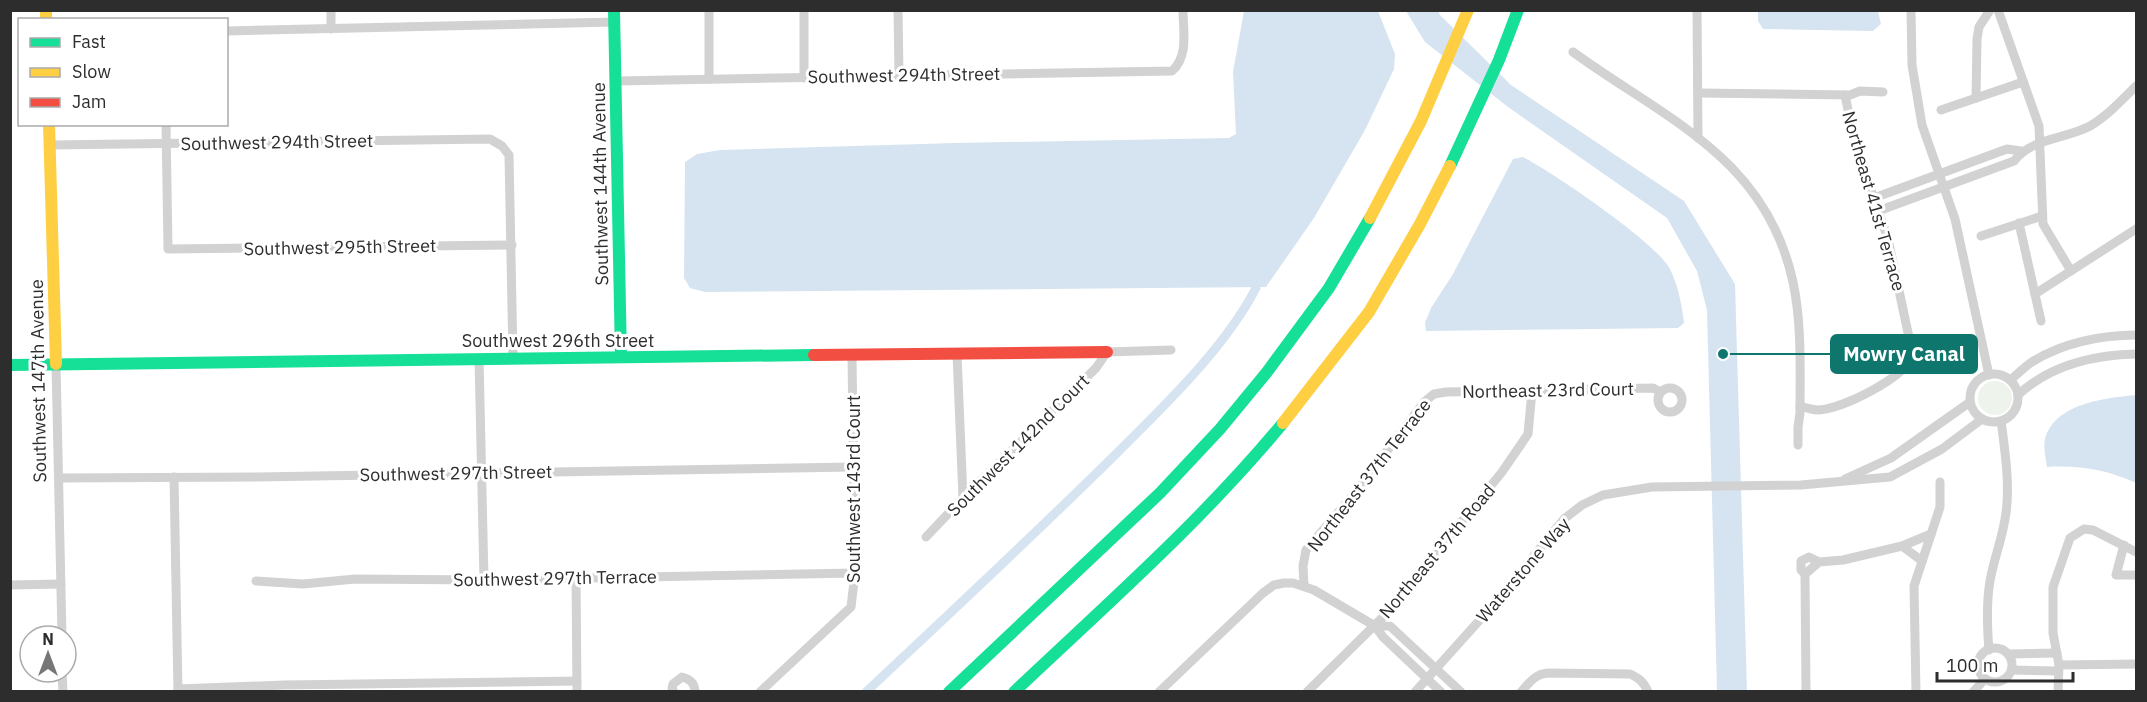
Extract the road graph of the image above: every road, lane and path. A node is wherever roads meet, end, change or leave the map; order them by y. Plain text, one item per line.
1 (331, 10) edge
2 (709, 10) edge
3 (804, 10) edge
4 (898, 10) edge
5 (1183, 10) edge
6 (1468, 10) edge
7 (1518, 10) edge
8 (1524, 10) edge
9 (1697, 10) edge
10 (1911, 10) edge
11 (1990, 10) edge
12 (1998, 10) edge
13 (614, 16) edge
14 (331, 29) junction
15 (228, 31) edge
16 (1511, 32) junction
17 (1573, 52) dead end
18 (898, 75) junction
19 (804, 78) junction
20 (709, 79) junction
21 (616, 81) junction
22 (2023, 82) junction
23 (2136, 86) edge
24 (1883, 92) dead end
25 (1698, 93) junction
26 (1845, 95) junction
27 (1976, 98) junction
28 (1941, 111) dead end
29 (49, 126) edge
30 (166, 126) edge
31 (1698, 138) junction
32 (167, 144) junction
33 (2040, 144) junction
34 (50, 145) junction
35 (2021, 151) junction
36 (1940, 174) junction
37 (1944, 187) junction
38 (1874, 198) junction
39 (1878, 211) junction
40 (2042, 216) junction
41 (2019, 223) junction
42 (2136, 229) edge
43 (1981, 236) dead end
44 (512, 245) junction
45 (2071, 271) junction
46 (2035, 294) junction
47 (2041, 321) dead end
48 (2136, 335) edge
49 (1171, 350) dead end
50 (1107, 352) junction
51 (957, 354) junction
52 (2136, 354) edge
53 (852, 356) junction
54 (621, 357) junction
55 (479, 358) junction
56 (513, 358) junction
57 (10, 364) edge
58 (56, 364) junction
59 (1989, 375) junction
60 (2010, 380) junction
61 (1532, 391) junction
62 (1661, 392) dead end
63 (1434, 394) joint
64 (2018, 395) junction
65 (1970, 402) junction
66 (1800, 406) junction
67 (1982, 419) junction
68 (2001, 422) junction
69 (1798, 445) dead end
70 (853, 467) junction
71 (482, 472) junction
72 (174, 477) junction
73 (58, 478) junction
74 (1940, 482) dead end
75 (1834, 483) junction
76 (963, 498) junction
77 (1931, 534) junction
78 (926, 537) dead end
79 (2124, 545) junction
80 (1902, 546) junction
81 (2136, 552) edge
82 (1922, 561) junction
83 (855, 573) junction
84 (2136, 575) edge
85 (576, 578) junction
86 (484, 580) junction
87 (256, 581) dead end
88 (61, 584) junction
89 (10, 585) edge
90 (1304, 585) junction
91 (62, 624) edge
92 (1374, 626) junction
93 (1989, 650) junction
94 (2057, 653) junction
95 (2008, 654) junction
96 (2136, 664) edge
97 (2058, 668) junction
98 (1436, 669) junction
99 (2012, 670) junction
100 (1427, 679) junction
101 (1989, 681) junction
102 (577, 686) edge
103 (1646, 688) edge
104 (178, 690) edge
105 (674, 692) edge
106 (695, 692) edge
107 (760, 692) edge
108 (949, 692) edge
109 (1014, 692) edge
110 (1159, 692) edge
111 (1307, 692) edge
112 (1415, 692) edge
113 (1442, 692) edge
114 (1461, 692) edge
115 (1521, 692) edge
116 (1806, 692) edge
117 (1916, 692) edge
118 (1973, 692) edge
119 (1985, 692) edge
120 (2058, 692) edge

1 - 14 street
2 - 20 street
3 - 19 street
4 - 18 street
5 - 18 street, Southwest 294th Street
6 - 108 main road
7 - 16 main road
8 - 16 main road
9 - 25 street
10 - 36 street
11 - 27 street
12 - 22 street
13 - 14 street
13 - 21 main road, Southwest 144th Avenue
14 - 15 street
16 - 109 main road
17 - 31 street
18 - 19 street, Southwest 294th Street
19 - 20 street, Southwest 294th Street
20 - 21 street, Southwest 294th Street
21 - 54 main road, Southwest 144th Avenue
22 - 27 street
22 - 33 street
23 - 33 street
24 - 26 street
25 - 26 street
25 - 31 street
26 - 38 street, Northeast 41st Terrace
27 - 28 street
29 - 34 main road, Southwest 147th Avenue
30 - 32 street
31 - 66 street
32 - 34 street, Southwest 294th Street
32 - 44 street, Southwest 294th Street
32 - 44 street, Southwest 295th Street
33 - 35 street
33 - 40 street
34 - 58 main road, Southwest 147th Avenue
35 - 36 street
35 - 37 street
36 - 37 street
36 - 38 street
37 - 39 street
37 - 59 street
38 - 39 street, Northeast 41st Terrace
39 - 66 street, Northeast 41st Terrace
40 - 41 street
40 - 45 street
41 - 43 street
41 - 46 street
42 - 45 street
44 - 56 street
45 - 46 street
46 - 47 street
48 - 60 street
49 - 50 street
50 - 51 main road, Southwest 296th Street
50 - 76 street, Southwest 142nd Court
51 - 53 main road, Southwest 296th Street
51 - 76 street
52 - 64 street
53 - 54 main road, Southwest 296th Street
53 - 70 street, Southwest 143rd Court
54 - 56 main road, Southwest 296th Street
55 - 56 main road, Southwest 296th Street
55 - 58 main road, Southwest 296th Street
55 - 71 street
57 - 58 main road, Southwest 296th Street
58 - 73 street, Southwest 147th Avenue
59 - 60 street
59 - 65 street
60 - 64 street
61 - 62 street, Northeast 23rd Court
61 - 63 street, Northeast 23rd Court
61 - 92 street, Northeast 37th Road
63 - 90 street, Northeast 37th Terrace
64 - 68 street
65 - 67 street
65 - 75 street, Waterstone Way
66 - 69 street
67 - 68 street
67 - 75 street, Waterstone Way
68 - 93 street
70 - 71 street, Southwest 297th Street
70 - 83 street, Southwest 143rd Court
71 - 72 street, Southwest 297th Street
71 - 86 street
72 - 73 street, Southwest 297th Street
72 - 104 street
73 - 88 street, Southwest 147th Avenue
74 - 77 street
75 - 98 street, Waterstone Way
76 - 78 street, Southwest 142nd Court
77 - 80 street
77 - 82 street
79 - 81 street
79 - 84 street
79 - 94 street
80 - 82 street
80 - 116 street
82 - 117 street
83 - 85 street, Southwest 297th Terrace
83 - 107 street, Southwest 143rd Court
85 - 86 street, Southwest 297th Terrace
85 - 102 street
86 - 87 street, Southwest 297th Terrace
88 - 89 street
88 - 91 street, Southwest 147th Avenue
90 - 92 street
90 - 110 street
92 - 98 street
92 - 100 street
92 - 111 street, Northeast 37th Road
93 - 95 street
93 - 101 street
94 - 95 street
94 - 97 street
95 - 99 street
96 - 97 street
97 - 99 street
97 - 120 street
98 - 100 street, Waterstone Way
98 - 114 street
99 - 101 street
100 - 112 street, Waterstone Way
100 - 113 street
101 - 118 street
101 - 119 street
102 - 104 street
103 - 115 street
105 - 106 street

